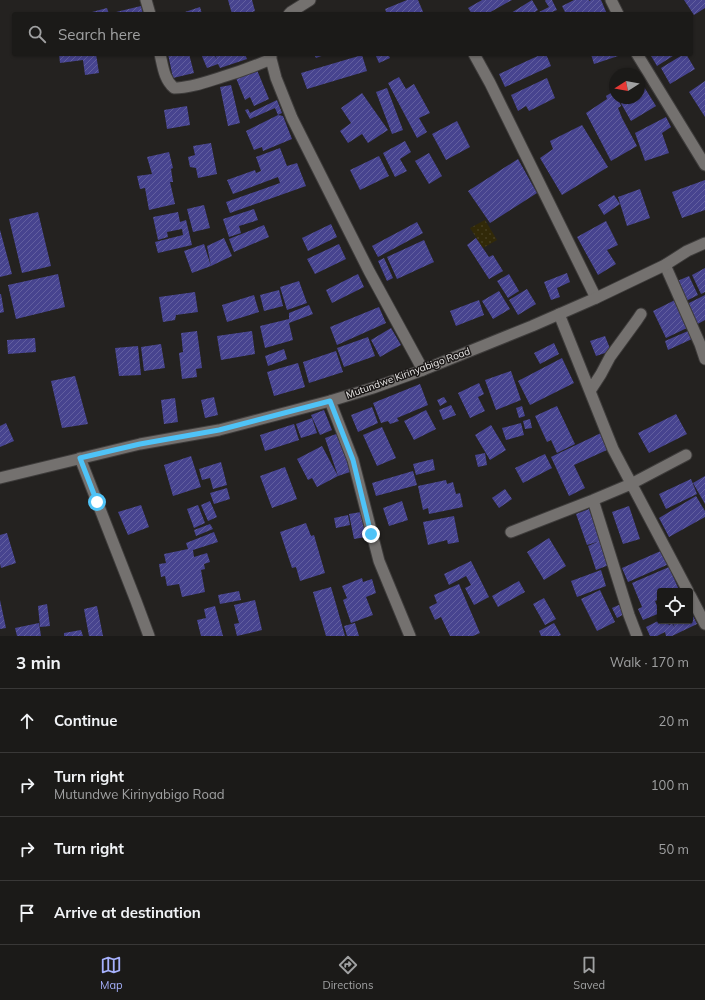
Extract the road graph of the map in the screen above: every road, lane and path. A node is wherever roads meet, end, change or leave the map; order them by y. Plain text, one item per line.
1 (146, 0) edge
2 (310, 0) edge
3 (611, 0) edge
4 (149, 12) edge
5 (291, 12) edge
6 (617, 12) edge
7 (160, 56) edge
8 (271, 56) edge
9 (475, 56) edge
10 (639, 56) edge
11 (705, 165) edge
12 (705, 243) edge
13 (665, 265) junction
14 (596, 298) junction
15 (559, 314) junction
16 (641, 314) dead end
17 (705, 359) edge
18 (423, 370) junction
19 (590, 391) junction
20 (330, 401) junction
21 (686, 455) dead end
22 (80, 458) junction
23 (0, 478) edge
24 (631, 484) junction
25 (593, 500) junction
26 (511, 532) dead end
27 (686, 588) edge
28 (693, 601) edge
29 (705, 624) edge
30 (149, 636) edge
31 (410, 636) edge
32 (637, 636) edge

1 - 4 street
2 - 5 street
3 - 6 street
7 - 8 street
8 - 18 street
9 - 14 street
10 - 11 street
12 - 13 street, Mutundwe Kirinyabigo Road
13 - 14 street, Mutundwe Kirinyabigo Road
13 - 17 street
14 - 15 street, Mutundwe Kirinyabigo Road
15 - 18 street, Mutundwe Kirinyabigo Road
15 - 19 street
16 - 19 street
18 - 20 street, Mutundwe Kirinyabigo Road
19 - 24 street
20 - 22 street, Mutundwe Kirinyabigo Road
20 - 31 street
21 - 24 street
22 - 23 street, Mutundwe Kirinyabigo Road
22 - 30 street
24 - 25 street
24 - 27 street
25 - 26 street
25 - 32 street
28 - 29 street

